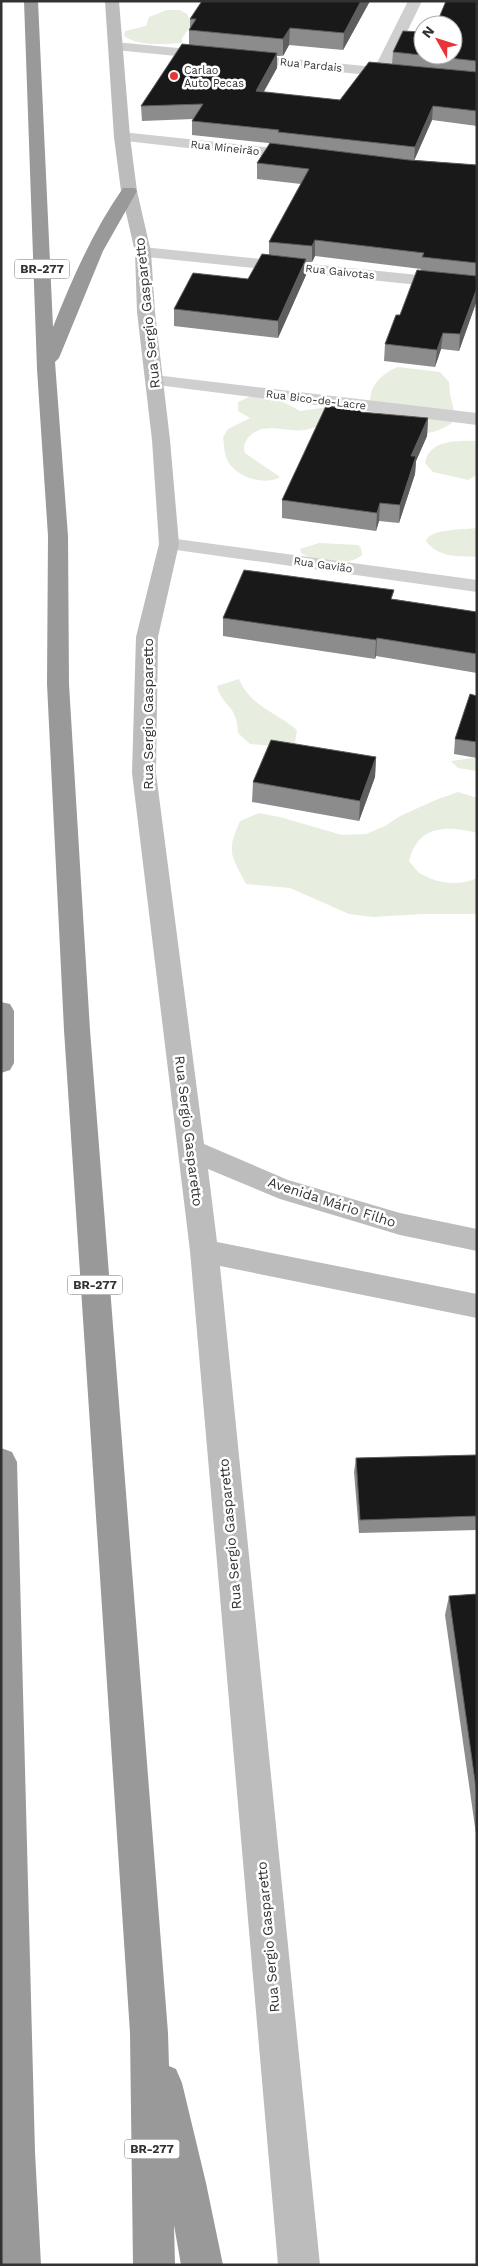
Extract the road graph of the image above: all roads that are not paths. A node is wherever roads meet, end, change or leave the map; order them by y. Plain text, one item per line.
1 (32, 1) edge
2 (112, 1) edge
3 (415, 1) edge
4 (115, 46) junction
5 (380, 72) junction
6 (419, 76) edge
7 (122, 137) junction
8 (319, 158) edge
9 (129, 191) junction
10 (143, 252) junction
11 (477, 286) edge
12 (46, 369) junction
13 (155, 380) junction
14 (477, 419) edge
15 (169, 544) junction
16 (477, 586) edge
17 (1, 1011) edge
18 (1, 1063) edge
19 (192, 1150) junction
20 (477, 1240) edge
21 (204, 1251) junction
22 (477, 1306) edge
23 (1, 1462) edge
24 (149, 2033) junction
25 (20, 2265) edge
26 (154, 2265) edge
27 (202, 2265) edge
28 (299, 2265) edge

1 - 12 highway, BR-277
2 - 4 street, Rua Sergio Gasparetto
3 - 5 street
4 - 5 street, Rua Pardais
4 - 7 street, Rua Sergio Gasparetto
5 - 6 street, Rua Pardais
7 - 8 street, Rua Mineirão
7 - 9 street, Rua Sergio Gasparetto
9 - 10 street, Rua Sergio Gasparetto
9 - 12 highway
10 - 11 street, Rua Gaivotas
10 - 13 street, Rua Sergio Gasparetto
12 - 24 highway, BR-277
13 - 14 street, Rua Bico-de-Lacre
13 - 15 street, Rua Sergio Gasparetto
15 - 16 street, Rua Gavião
15 - 19 street, Rua Sergio Gasparetto
17 - 18 highway
19 - 20 street, Avenida Mário Filho
19 - 21 street, Rua Sergio Gasparetto
21 - 22 street
21 - 28 street, Rua Sergio Gasparetto
23 - 25 highway
24 - 26 highway, BR-277
24 - 27 highway

